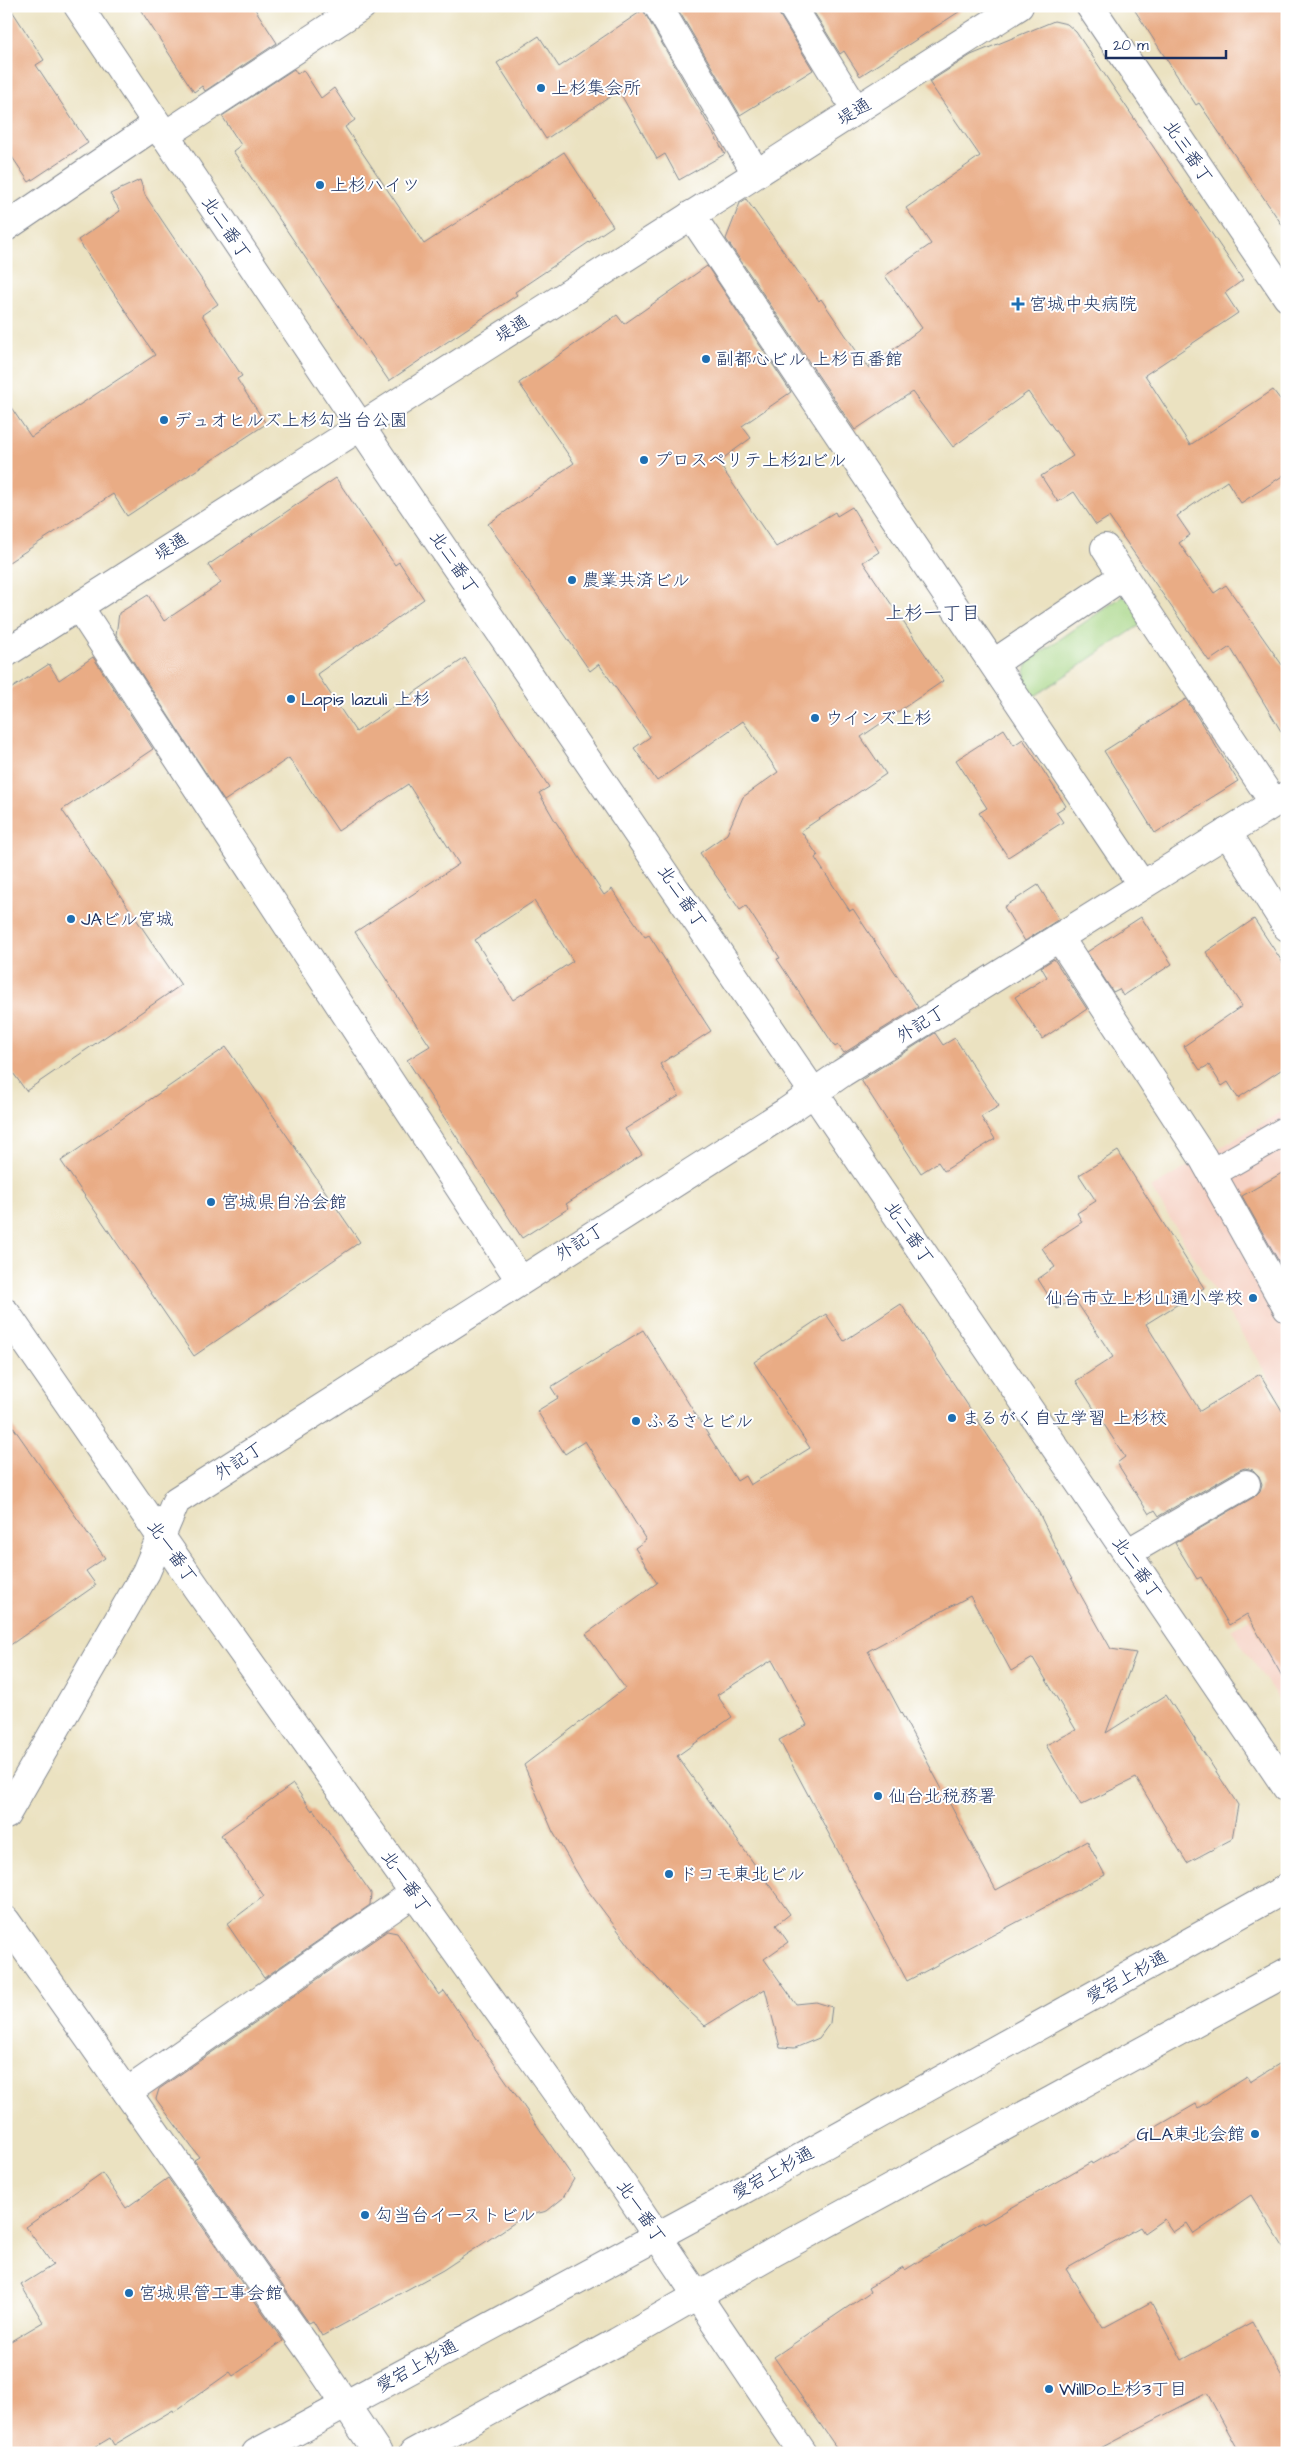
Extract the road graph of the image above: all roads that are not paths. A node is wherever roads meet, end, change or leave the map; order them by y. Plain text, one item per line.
1 (78, 6) edge
2 (362, 6) edge
3 (658, 6) edge
4 (792, 6) edge
5 (1019, 6) edge
6 (1090, 6) edge
7 (856, 110) junction
8 (161, 130) junction
9 (756, 173) junction
10 (691, 215) junction
11 (6, 226) edge
12 (1287, 297) edge
13 (360, 425) junction
14 (1105, 548) dead end
15 (1123, 576) junction
16 (78, 607) junction
17 (6, 653) edge
18 (994, 663) junction
19 (1280, 799) edge
20 (1227, 832) junction
21 (1142, 885) junction
22 (1287, 927) edge
23 (1059, 937) junction
24 (814, 1092) junction
25 (1287, 1130) edge
26 (1208, 1166) junction
27 (520, 1280) junction
28 (1287, 1308) edge
29 (6, 1313) edge
30 (1246, 1484) dead end
31 (161, 1536) junction
32 (1127, 1553) junction
33 (1287, 1788) edge
34 (6, 1815) edge
35 (1287, 1888) edge
36 (414, 1894) junction
37 (6, 1921) edge
38 (1287, 1972) edge
39 (127, 2092) junction
40 (657, 2236) junction
41 (697, 2296) junction
42 (346, 2404) junction
43 (256, 2453) edge
44 (378, 2453) edge
45 (413, 2453) edge
46 (803, 2453) edge

1 - 8 street, 北二番丁
2 - 8 street
3 - 9 street
4 - 7 street
5 - 7 street, 堤通
6 - 12 street, 北三番丁
7 - 9 street, 堤通
8 - 11 street
8 - 13 street, 北二番丁
9 - 10 street, 堤通
10 - 13 street, 堤通
10 - 18 street
13 - 16 street, 堤通
13 - 24 street, 北二番丁
14 - 15 street
15 - 18 street
15 - 19 street
16 - 17 street, 堤通
16 - 27 street
18 - 21 street
19 - 20 street, 外記丁
20 - 21 street, 外記丁
20 - 22 street
21 - 23 street, 外記丁
23 - 24 street, 外記丁
23 - 26 street
24 - 27 street, 外記丁
24 - 32 street, 北二番丁
25 - 26 street
26 - 28 street
27 - 31 street, 外記丁
29 - 31 street, 北一番丁
30 - 32 street
31 - 34 street, 外記丁
31 - 36 street, 北一番丁
32 - 33 street, 北二番丁
35 - 40 street, 愛宕上杉通
36 - 39 street
36 - 40 street, 北一番丁
37 - 39 street
38 - 41 street
39 - 42 street
40 - 41 street, 北一番丁
40 - 42 street, 愛宕上杉通
41 - 45 street
41 - 46 street, 北一番丁
42 - 43 street, 愛宕上杉通
42 - 44 street

